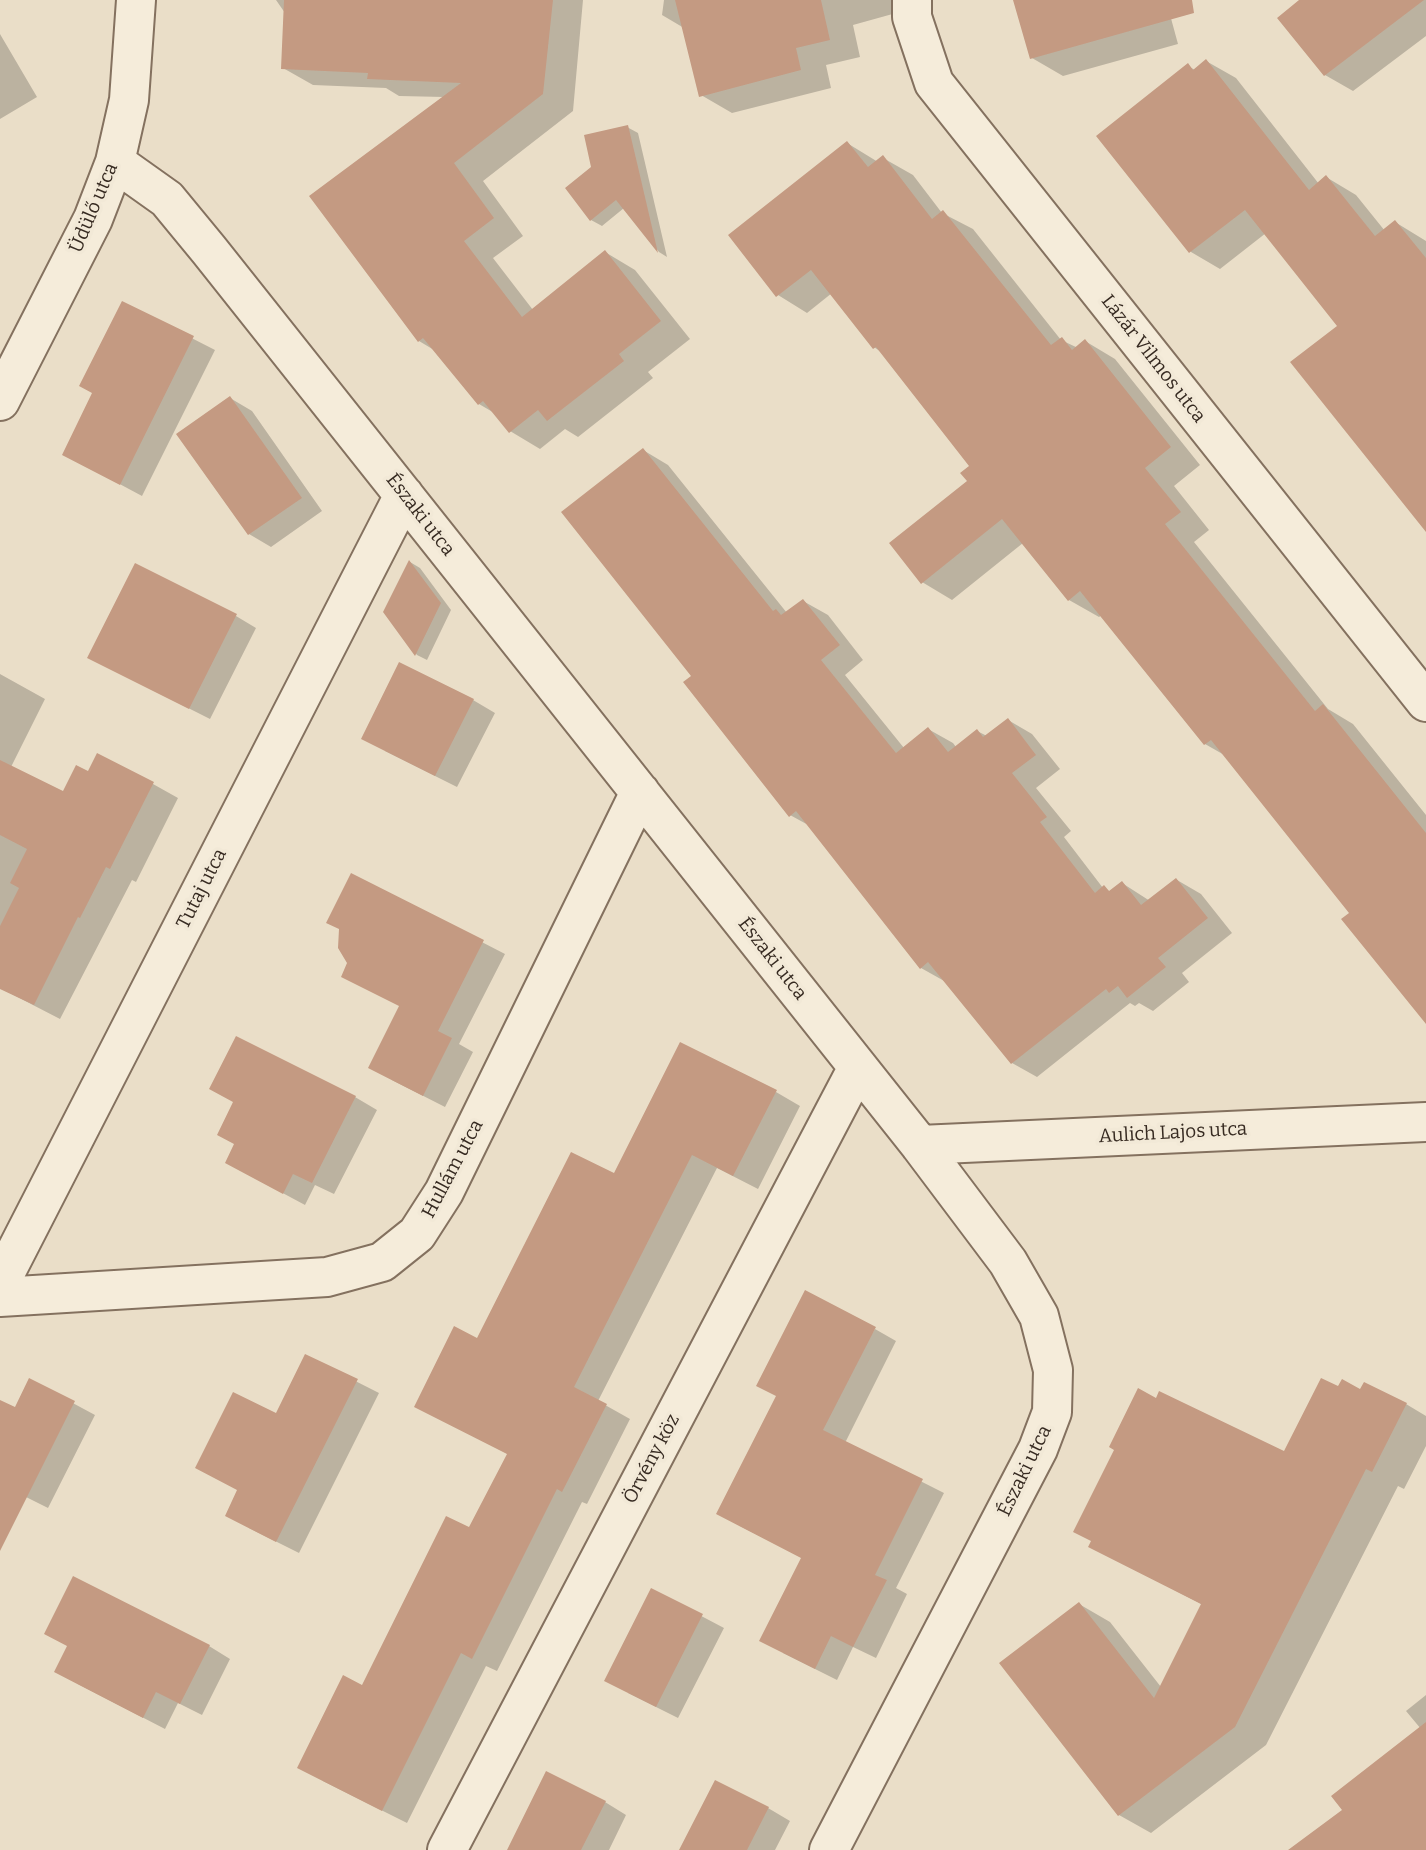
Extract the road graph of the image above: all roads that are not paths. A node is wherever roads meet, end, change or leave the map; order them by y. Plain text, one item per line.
1 (136, 0) edge
2 (912, 0) edge
3 (115, 162) junction
4 (0, 401) edge
5 (404, 495) junction
6 (1426, 702) edge
7 (640, 792) junction
8 (858, 1067) junction
9 (1426, 1122) edge
10 (920, 1145) junction
11 (0, 1283) edge
12 (0, 1297) edge
13 (447, 1850) edge
14 (829, 1850) edge

1 - 3 street, Üdülő utca
2 - 6 street, Lázár Vilmos utca
3 - 4 street, Üdülő utca
3 - 5 street, Északi utca
5 - 7 street, Északi utca
5 - 11 street, Tutaj utca
7 - 8 street, Északi utca
7 - 12 street, Hullám utca
8 - 10 street, Északi utca
8 - 13 street, Örvény köz
9 - 10 street, Aulich Lajos utca
10 - 14 street, Északi utca

